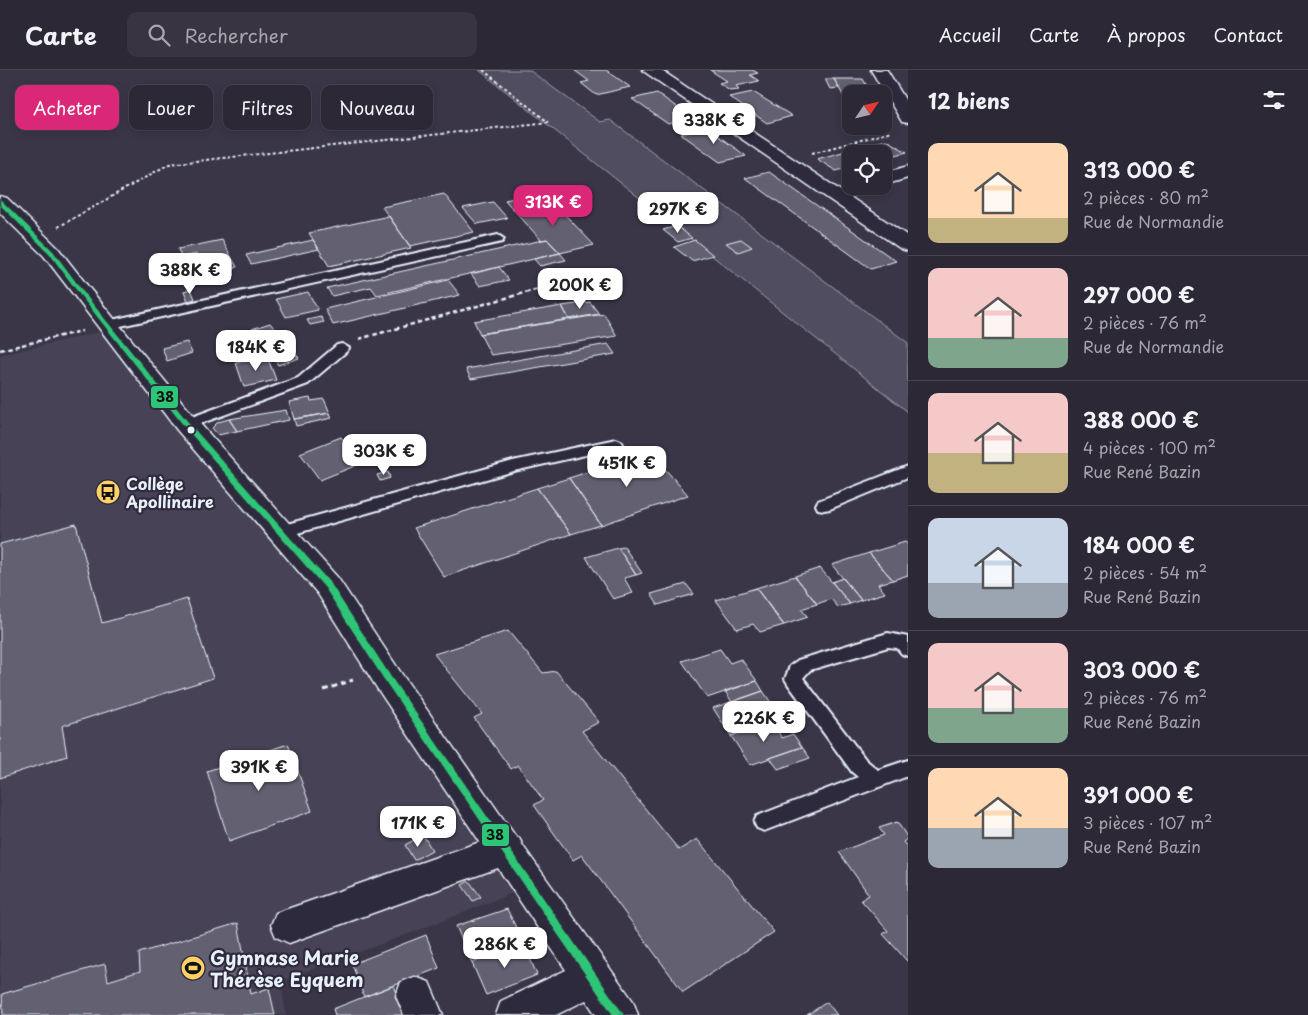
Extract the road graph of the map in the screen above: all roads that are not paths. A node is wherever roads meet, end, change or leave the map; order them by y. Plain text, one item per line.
1 (650, 70) edge
2 (879, 70) edge
3 (903, 124) edge
4 (908, 172) edge
5 (892, 177) edge
6 (842, 190) edge
7 (832, 193) junction
8 (0, 202) edge
9 (498, 239) dead end
10 (908, 245) edge
11 (106, 325) junction
12 (342, 348) road end
13 (186, 424) junction
14 (616, 444) dead end
15 (908, 471) edge
16 (824, 505) dead end
17 (280, 532) junction
18 (906, 643) edge
19 (908, 768) edge
20 (875, 780) junction
21 (764, 822) dead end
22 (506, 849) junction
23 (289, 925) dead end
24 (592, 976) junction
25 (515, 1015) edge
26 (619, 1015) edge

1 - 7 street
2 - 3 street
4 - 5 street
6 - 7 street
7 - 10 street
8 - 11 street
9 - 11 lane
11 - 13 street
12 - 13 lane
13 - 17 street
14 - 17 lane
15 - 16 lane
17 - 22 street
18 - 20 lane
19 - 20 lane
20 - 21 lane
22 - 23 street
22 - 24 street
24 - 25 street
24 - 26 street

